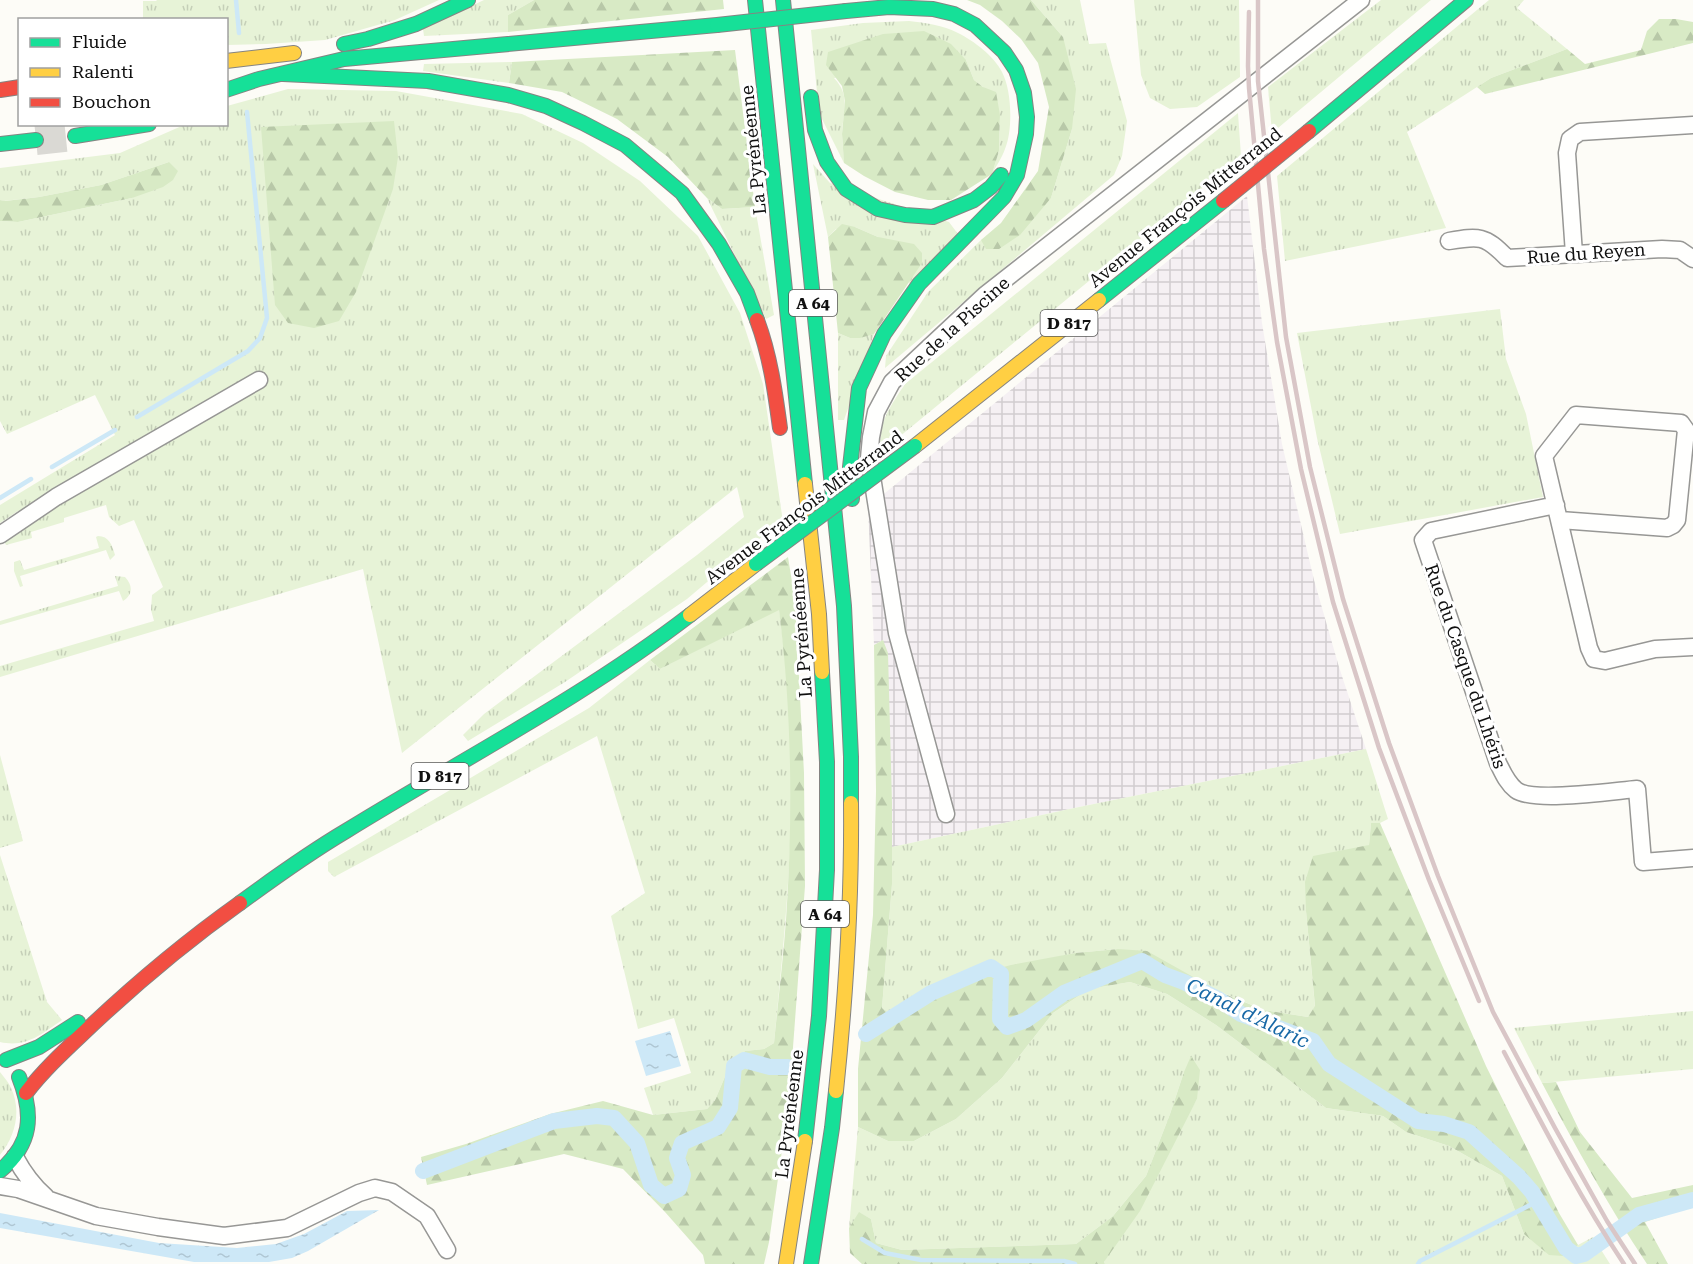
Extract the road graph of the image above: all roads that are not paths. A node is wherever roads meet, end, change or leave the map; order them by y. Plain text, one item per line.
1 (468, 0) edge
2 (755, 0) edge
3 (783, 0) edge
4 (797, 0) edge
5 (1361, 0) edge
6 (1466, 0) edge
7 (802, 30) dead end
8 (334, 46) dead end
9 (312, 50) dead end
10 (289, 54) junction
11 (344, 59) junction
12 (228, 61) edge
13 (284, 74) junction
14 (809, 85) dead end
15 (18, 87) edge
16 (228, 89) edge
17 (0, 90) edge
18 (1693, 125) edge
19 (137, 126) edge
20 (1026, 134) junction
21 (75, 136) tunnel mouth
22 (36, 140) tunnel mouth
23 (0, 144) edge
24 (1449, 241) dead end
25 (1574, 254) junction
26 (1693, 259) edge
27 (259, 380) dead end
28 (781, 439) dead end
29 (853, 513) dead end
30 (1558, 513) junction
31 (794, 515) dead end
32 (0, 535) edge
33 (814, 562) junction
34 (853, 571) dead end
35 (844, 606) junction
36 (1693, 646) edge
37 (946, 814) dead end
38 (1693, 858) edge
39 (127, 992) junction
40 (3, 1058) edge
41 (26, 1094) junction
42 (15, 1157) junction
43 (0, 1171) edge
44 (0, 1186) edge
45 (51, 1201) junction
46 (447, 1250) dead end
47 (786, 1264) edge
48 (811, 1264) edge

1 - 8 main road
2 - 33 main road, La Pyrénéenne / A 64
3 - 35 main road, A 64
4 - 7 main road
5 - 37 street, Rue de la Piscine
6 - 39 main road, Avenue François Mitterrand / D 817, bridge
9 - 10 main road
10 - 11 main road
10 - 12 main road
11 - 13 main road
11 - 20 main road, bridge
13 - 16 main road
13 - 28 main road
14 - 20 main road
15 - 17 main road
18 - 25 street
19 - 21 main road
20 - 29 main road
22 - 23 main road
24 - 25 street, Rue du Reyen
25 - 26 street, Rue du Reyen
27 - 32 street
30 - 30 street
30 - 36 street
30 - 38 street, Rue du Casque du Lhéris
31 - 33 main road
33 - 47 main road, La Pyrénéenne / A 64
34 - 35 main road
35 - 48 main road, A 64
39 - 40 main road, Avenue François Mitterrand / D 817
39 - 41 main road, Avenue François Mitterrand / D 817
40 - 41 main road
41 - 42 main road
42 - 43 main road
42 - 45 street
44 - 45 street
45 - 46 street

